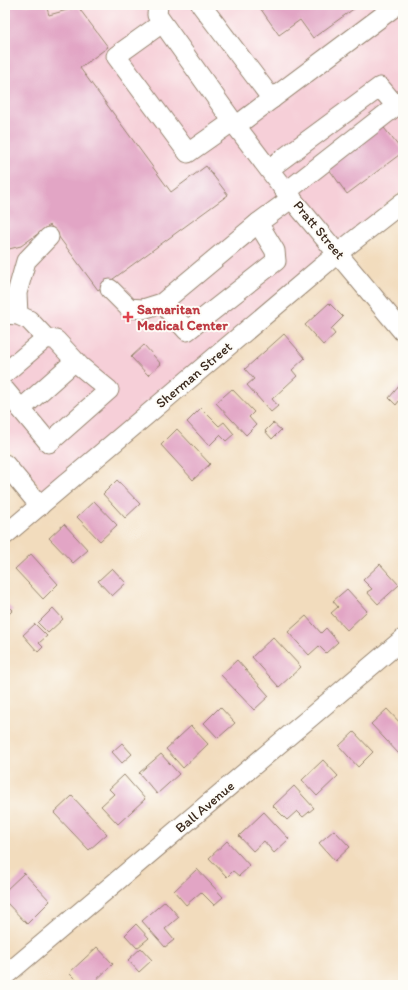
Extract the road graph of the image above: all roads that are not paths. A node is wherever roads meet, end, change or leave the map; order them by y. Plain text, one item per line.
1 (158, 5) edge
2 (200, 5) edge
3 (398, 10) edge
4 (162, 23) junction
5 (272, 99) junction
6 (234, 124) junction
7 (269, 169) junction
8 (289, 195) junction
9 (403, 202) edge
10 (258, 223) junction
11 (49, 237) dead end
12 (338, 254) junction
13 (110, 289) dead end
14 (162, 303) junction
15 (11, 314) edge
16 (403, 332) edge
17 (46, 338) junction
18 (75, 360) junction
19 (5, 373) edge
20 (5, 390) edge
21 (21, 409) junction
22 (5, 464) edge
23 (40, 506) junction
24 (5, 535) edge
25 (403, 639) edge
26 (9, 977) edge

1 - 4 street
2 - 5 street
3 - 5 street
4 - 6 street, Pratt Street
4 - 6 street
5 - 6 street
6 - 7 street, Pratt Street
7 - 8 street, Pratt Street
7 - 8 street
8 - 10 street
8 - 12 street, Pratt Street
9 - 12 street, Sherman Street
10 - 14 street
10 - 14 street
11 - 15 street
12 - 16 street, Pratt Street
12 - 23 street, Sherman Street
13 - 14 street
15 - 17 street
17 - 18 street
17 - 19 street
18 - 21 street
18 - 21 street
20 - 21 street
22 - 23 street
23 - 24 street, Sherman Street
25 - 26 street, Ball Avenue

